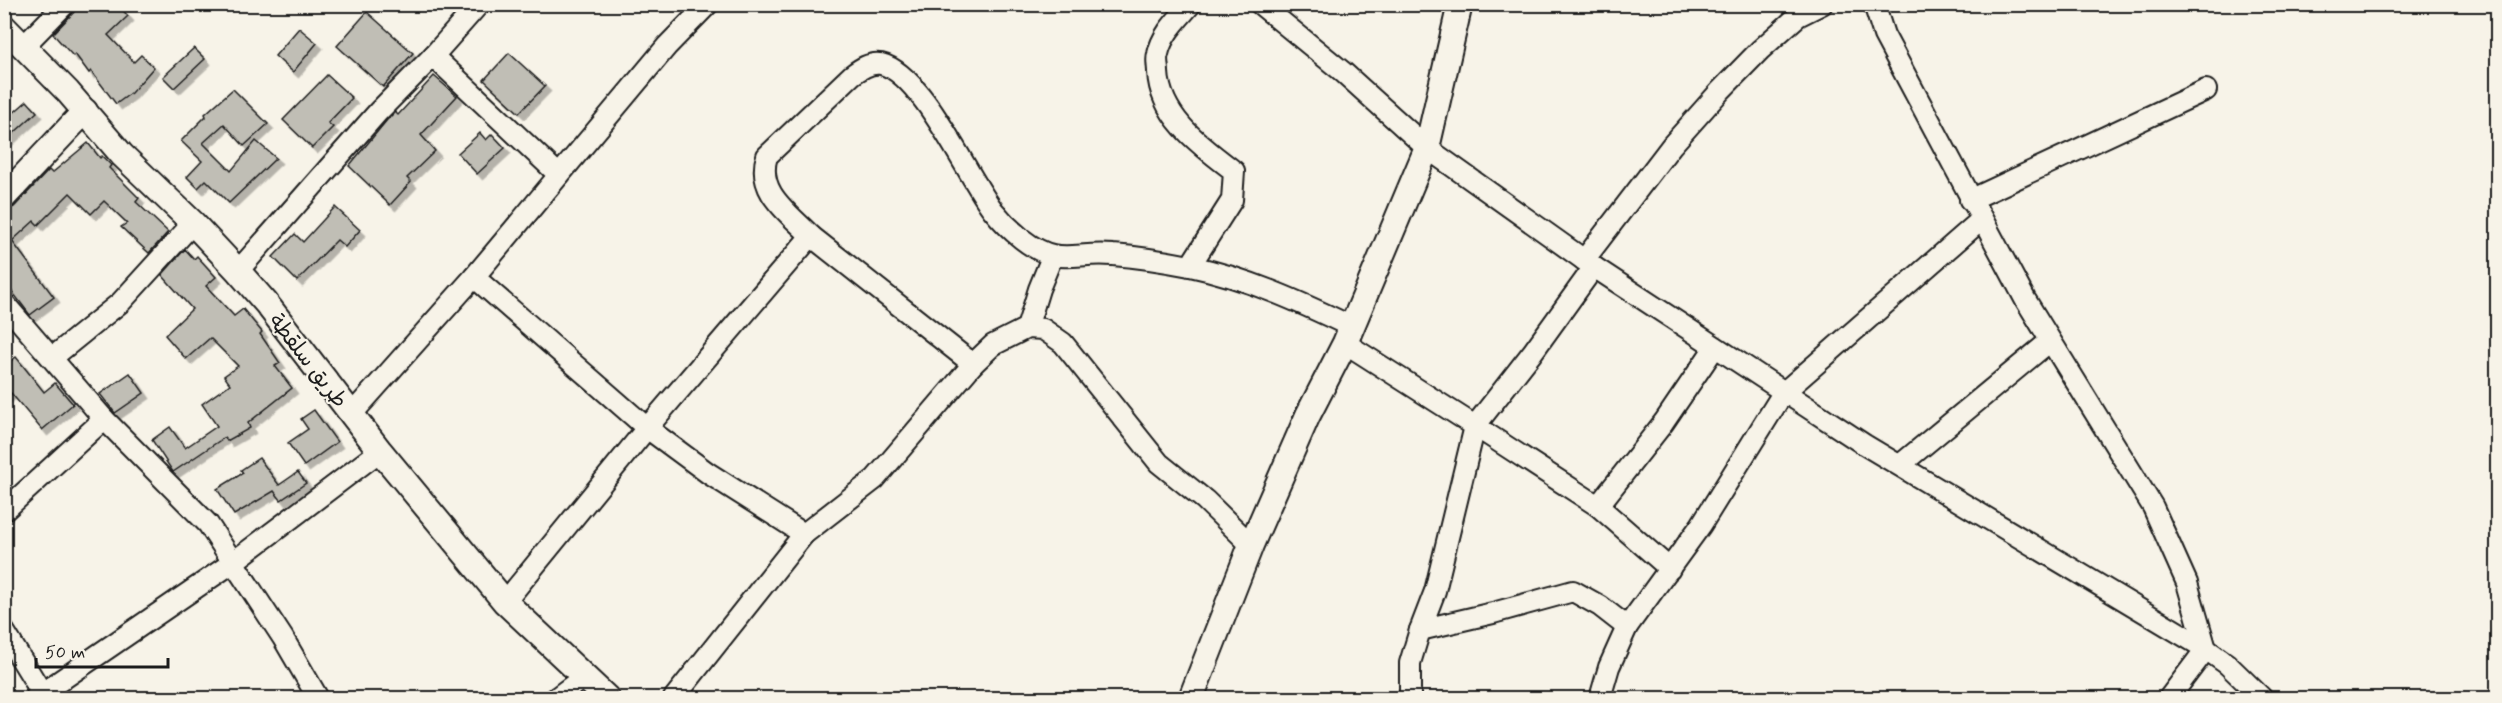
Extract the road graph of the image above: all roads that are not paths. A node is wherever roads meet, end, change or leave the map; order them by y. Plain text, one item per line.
1 (65, 4) edge
2 (479, 4) edge
3 (708, 4) edge
4 (1191, 4) edge
5 (1260, 4) edge
6 (1460, 4) edge
7 (1822, 4) edge
8 (1874, 4) edge
9 (4, 27) edge
10 (24, 46) junction
11 (433, 56) junction
12 (2206, 90) dead end
13 (85, 111) junction
14 (1427, 148) junction
15 (559, 175) junction
16 (4, 197) edge
17 (1970, 200) junction
18 (1981, 220) junction
19 (193, 223) junction
20 (811, 236) junction
21 (1052, 257) junction
22 (1589, 264) junction
23 (1190, 266) junction
24 (238, 271) junction
25 (474, 277) junction
26 (4, 303) edge
27 (1027, 327) junction
28 (1348, 335) junction
29 (2050, 341) junction
30 (1715, 346) junction
31 (53, 357) junction
32 (973, 364) junction
33 (1783, 393) junction
34 (351, 415) junction
35 (104, 419) junction
36 (1475, 426) junction
37 (648, 428) junction
38 (380, 451) junction
39 (1900, 465) junction
40 (1598, 506) junction
41 (4, 511) edge
42 (804, 534) junction
43 (1251, 545) junction
44 (232, 563) junction
45 (1670, 569) junction
46 (506, 602) junction
47 (1627, 627) junction
48 (1420, 630) junction
49 (4, 631) edge
50 (2206, 649) junction
51 (584, 677) junction
52 (38, 696) edge
53 (318, 699) edge
54 (556, 699) edge
55 (607, 699) edge
56 (674, 699) edge
57 (1191, 699) edge
58 (1410, 699) edge
59 (1600, 699) edge
60 (2169, 699) edge
61 (2262, 699) edge

1 - 10 street
2 - 11 street
3 - 15 street
4 - 23 street
5 - 14 street
6 - 14 street
7 - 22 street
8 - 17 street
9 - 10 street, طريق سلقطة
10 - 13 street, طريق سلقطة
11 - 15 street
11 - 24 street
12 - 17 street
13 - 16 street
13 - 19 street, طريق سلقطة
14 - 22 street
14 - 28 street
15 - 25 street
17 - 18 street
18 - 29 street
18 - 33 street
19 - 24 street, طريق سلقطة
19 - 31 street
20 - 21 street
20 - 32 street
20 - 37 street
21 - 23 street
21 - 27 street
22 - 30 street
22 - 36 street
23 - 28 street
24 - 34 street, طريق سلقطة
25 - 34 street
25 - 37 street
26 - 31 street
27 - 32 street
27 - 43 street
28 - 36 street
28 - 43 street
29 - 39 street
29 - 50 street
30 - 33 street
30 - 40 street
31 - 35 street
32 - 42 street
33 - 39 street
33 - 45 street
34 - 38 street, طريق سلقطة
35 - 41 street
35 - 44 street
36 - 40 street
36 - 48 street
37 - 42 street
37 - 46 street
38 - 44 street
38 - 46 street, طريق سلقطة
39 - 50 street
40 - 45 street
42 - 56 street
43 - 57 street
44 - 52 street
44 - 53 street
45 - 47 street
46 - 51 street, طريق سلقطة
47 - 48 street
47 - 59 street
48 - 58 street
49 - 52 street
50 - 60 street
50 - 61 street
51 - 54 street
51 - 55 street, طريق سلقطة

